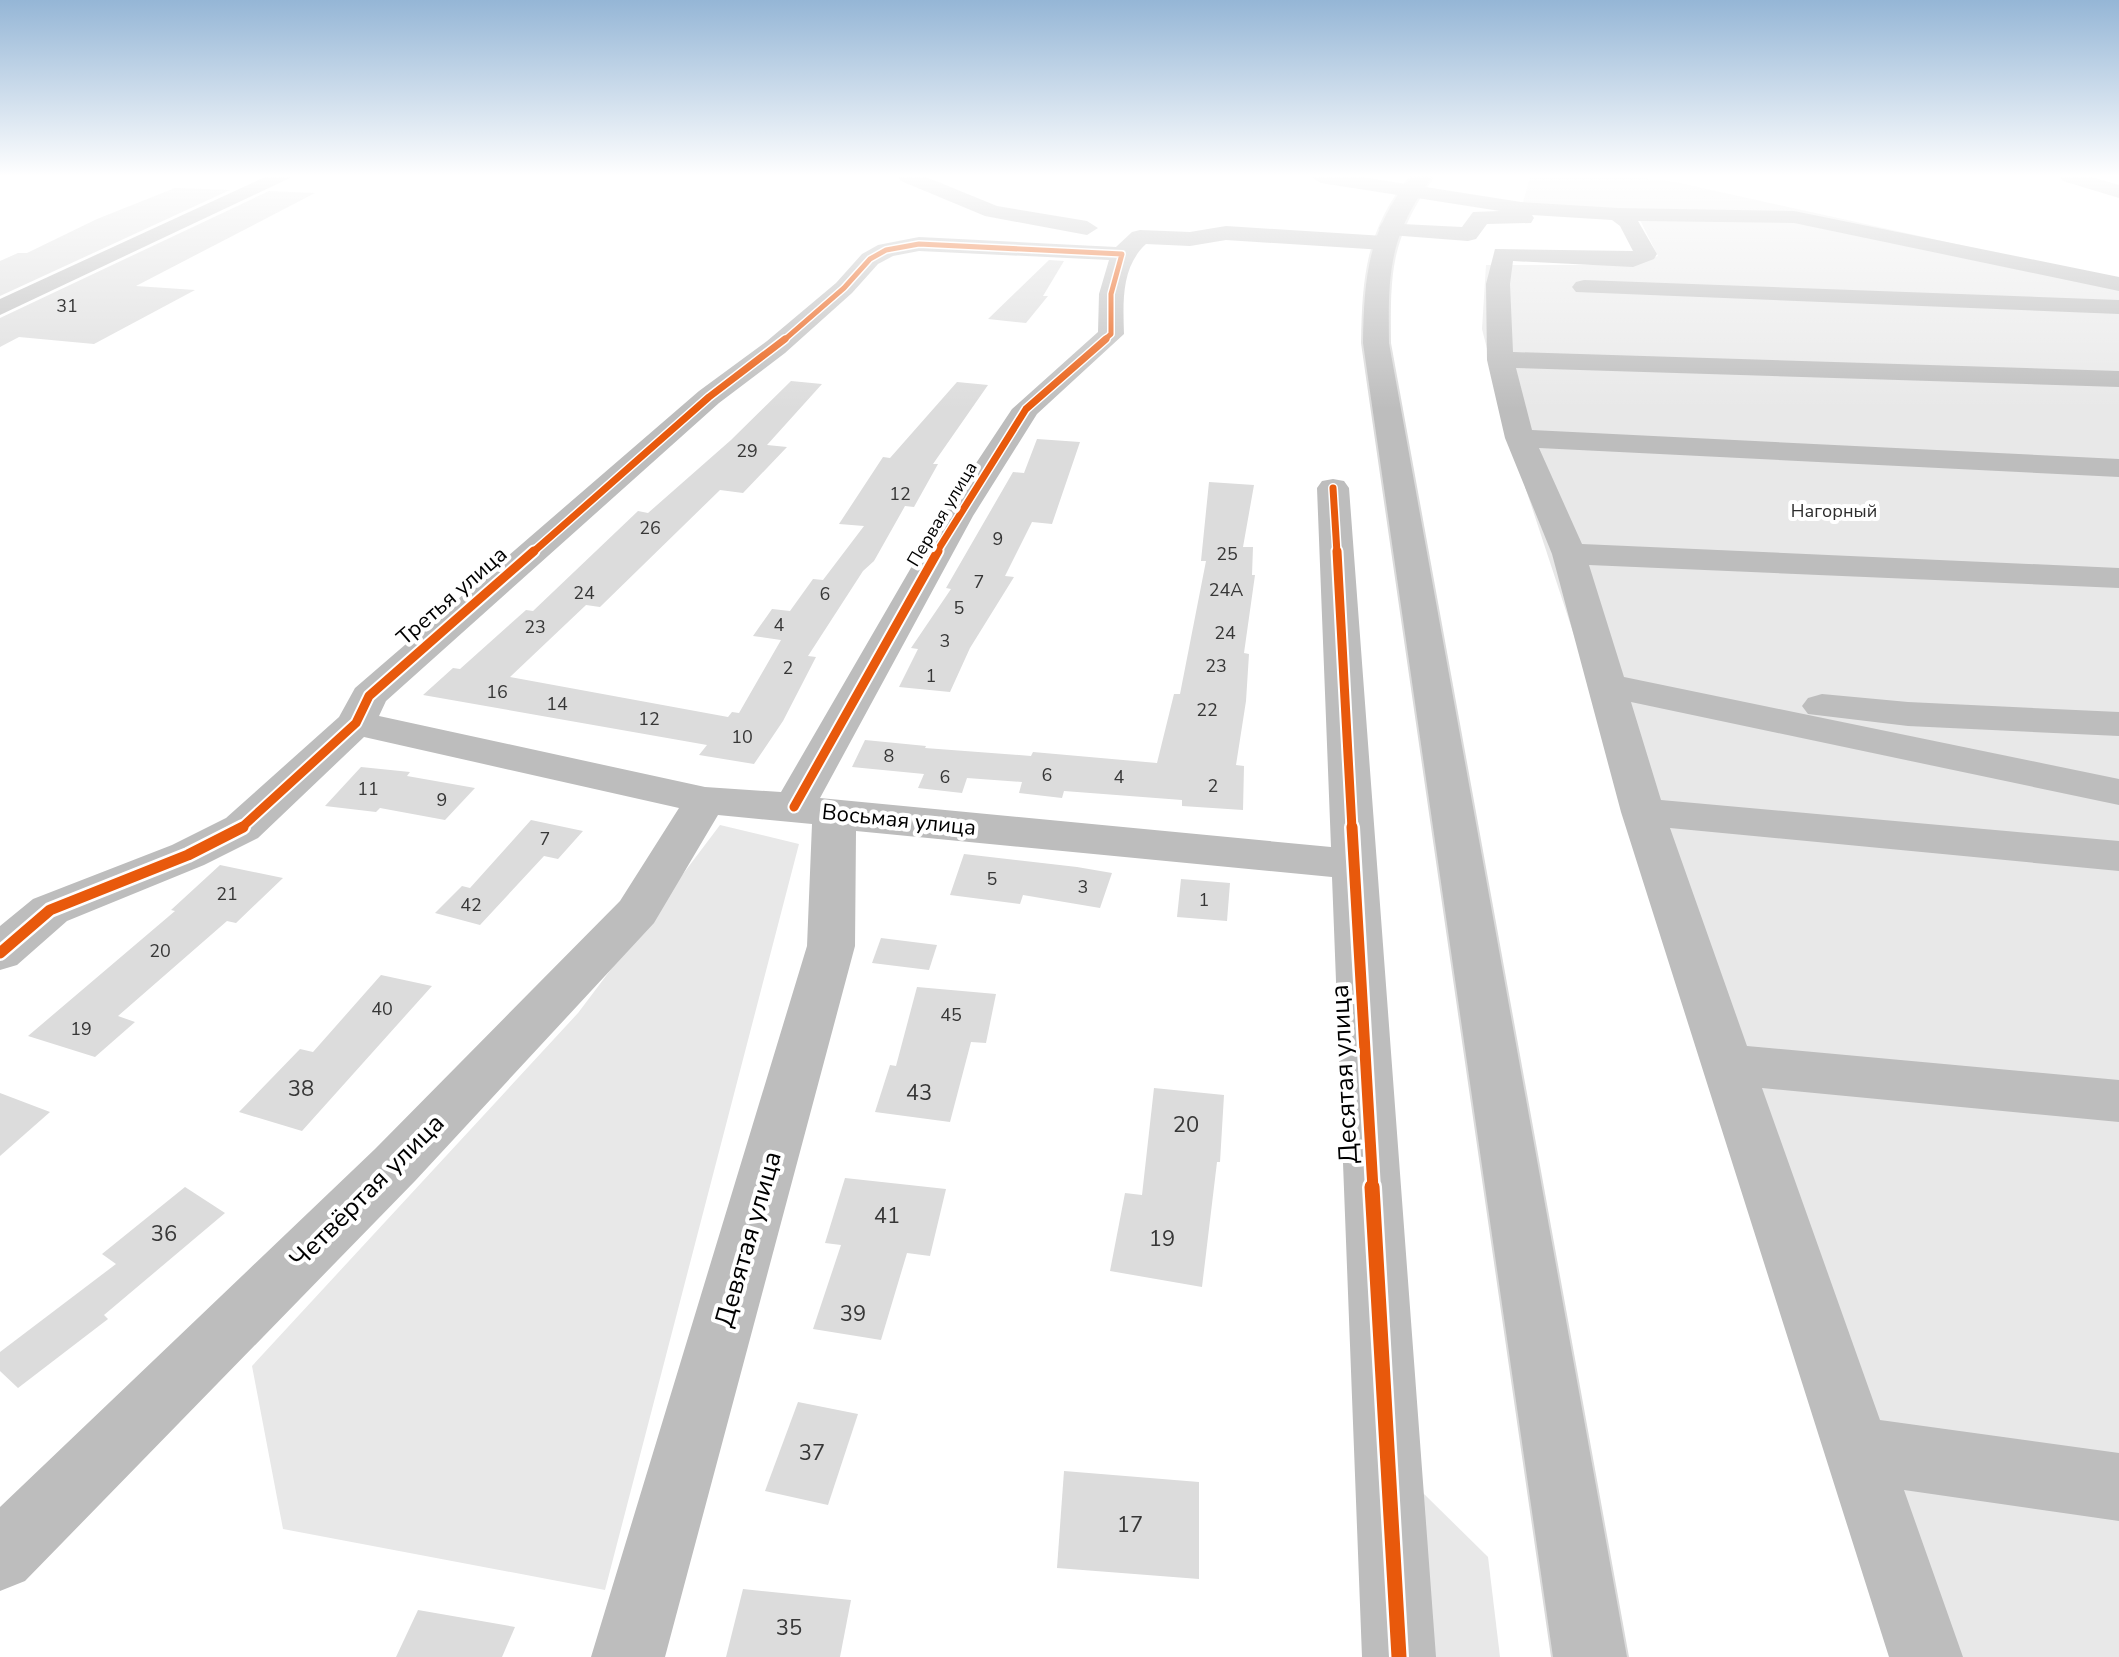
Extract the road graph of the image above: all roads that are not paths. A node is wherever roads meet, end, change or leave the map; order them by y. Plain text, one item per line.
1 (116, 254) edge
2 (878, 254) edge
3 (1128, 254) edge
4 (1381, 254) edge
5 (1503, 254) edge
6 (1510, 254) edge
7 (1645, 254) edge
8 (1979, 254) edge
9 (2119, 284) edge
10 (1561, 286) dead end
11 (2119, 307) edge
12 (0, 308) edge
13 (1500, 360) junction
14 (2119, 379) edge
15 (1520, 438) junction
16 (2119, 468) edge
17 (1333, 488) dead end
18 (1569, 554) junction
19 (2119, 578) edge
20 (1609, 686) junction
21 (356, 723) junction
22 (2119, 724) edge
23 (2119, 792) edge
24 (705, 800) junction
25 (814, 811) junction
26 (1643, 812) junction
27 (2119, 856) edge
28 (1355, 864) junction
29 (0, 953) edge
30 (1726, 1064) junction
31 (2119, 1101) edge
32 (1858, 1450) junction
33 (2119, 1487) edge
34 (0, 1556) edge
35 (628, 1657) edge
36 (1399, 1657) edge
37 (1590, 1657) edge
38 (1926, 1657) edge

1 - 12 street
2 - 21 street, Третья улица
3 - 25 street, Первая улица
4 - 37 street
5 - 13 street
6 - 7 street
8 - 9 street
10 - 11 street
13 - 14 street
13 - 15 street
15 - 16 street
15 - 18 street
17 - 28 street, Десятая улица
18 - 19 street
18 - 20 street
20 - 22 street
20 - 23 street
20 - 26 street
21 - 24 street, Восьмая улица
21 - 29 street, Третья улица
24 - 25 street, Восьмая улица
24 - 34 street, Четвёртая улица
25 - 28 street, Восьмая улица
25 - 35 street, Девятая улица
26 - 27 street
26 - 30 street
28 - 36 street, Десятая улица
30 - 31 street
30 - 32 street
32 - 33 street
32 - 38 street

